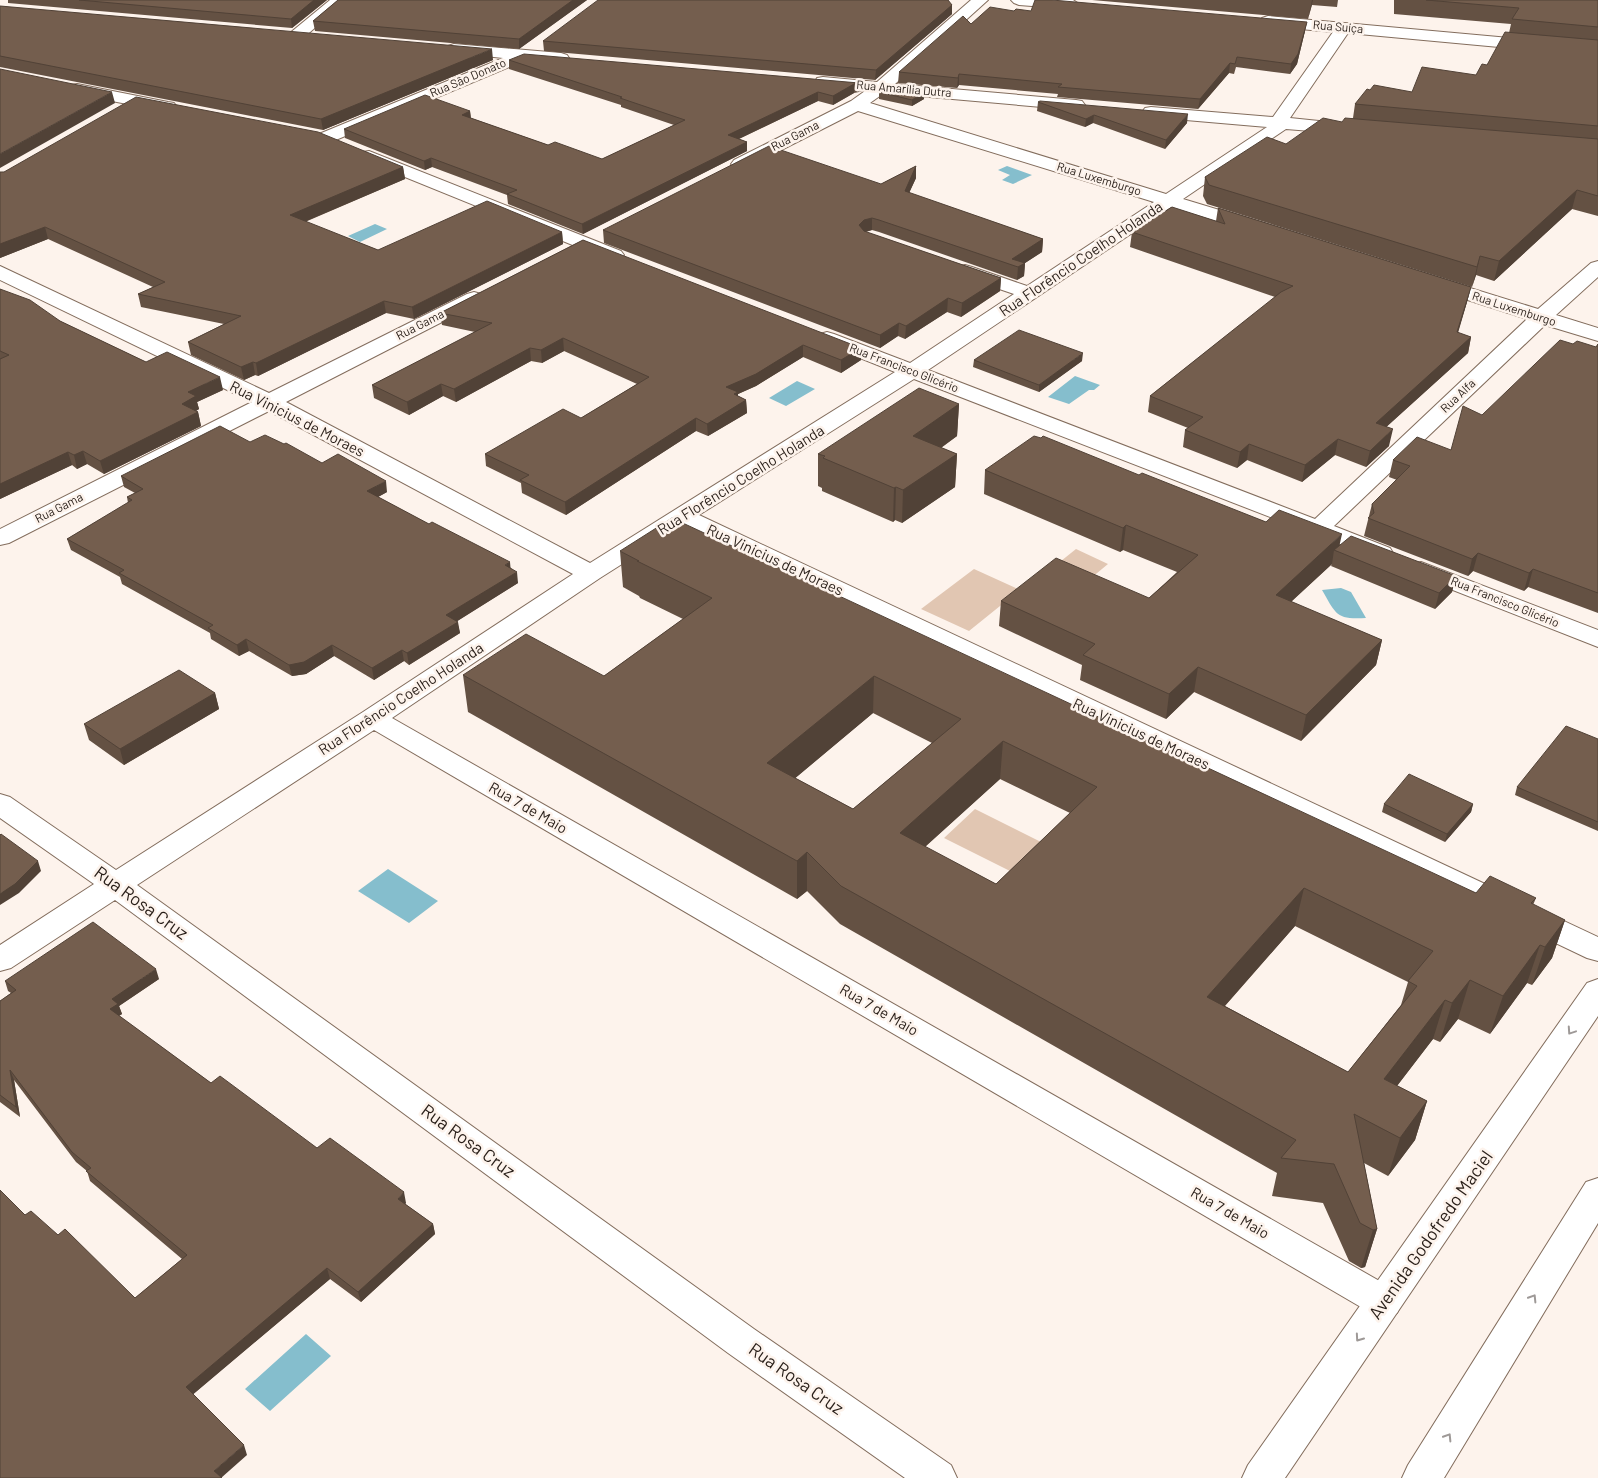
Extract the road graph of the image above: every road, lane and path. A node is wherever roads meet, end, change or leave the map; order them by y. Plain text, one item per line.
1 (338, 0) edge
2 (980, 0) edge
3 (1019, 0) edge
4 (1086, 6) edge
5 (1248, 20) edge
6 (1344, 28) junction
7 (277, 34) edge
8 (296, 36) junction
9 (319, 38) edge
10 (548, 38) edge
11 (437, 47) edge
12 (1598, 51) edge
13 (526, 54) junction
14 (579, 59) edge
15 (810, 81) edge
16 (58, 85) edge
17 (881, 87) junction
18 (134, 100) junction
19 (856, 105) junction
20 (1088, 106) edge
21 (181, 110) edge
22 (1137, 110) edge
23 (109, 115) edge
24 (1282, 123) junction
25 (1360, 130) edge
26 (720, 174) edge
27 (1170, 200) junction
28 (1271, 232) edge
29 (629, 261) edge
30 (945, 264) edge
31 (1598, 267) edge
32 (0, 272) edge
33 (1421, 279) edge
34 (488, 291) edge
35 (1029, 293) junction
36 (1541, 317) junction
37 (100, 320) junction
38 (80, 330) edge
39 (805, 330) edge
40 (1598, 335) edge
41 (912, 371) junction
42 (269, 402) junction
43 (683, 517) junction
44 (1319, 528) junction
45 (0, 538) edge
46 (591, 573) junction
47 (1598, 639) edge
48 (373, 718) junction
49 (0, 804) edge
50 (116, 885) junction
51 (1598, 950) edge
52 (0, 960) edge
53 (1598, 991) edge
54 (1598, 1192) edge
55 (1384, 1302) junction
56 (937, 1478) edge
57 (1262, 1478) edge
58 (1422, 1478) edge

1 - 8 street
2 - 17 street, Rua Gama
3 - 4 street
5 - 6 street, Rua Suíça
6 - 12 street, Rua Suíça
6 - 24 street, Rua Florêncio Coelho Holanda
7 - 8 street
8 - 9 street
10 - 13 street, Rua São Donato
11 - 13 street
13 - 14 street
13 - 29 street, Rua São Donato
15 - 17 street, Rua Amarília Dutra
16 - 18 street
17 - 19 street, Rua Gama
17 - 20 street, Rua Amarília Dutra
18 - 21 street
18 - 23 street
19 - 26 street, Rua Gama
19 - 27 street, Rua Luxemburgo
22 - 24 street
24 - 25 street
24 - 27 street, Rua Florêncio Coelho Holanda
27 - 28 street, Rua Luxemburgo
27 - 35 street, Rua Florêncio Coelho Holanda
30 - 35 street
31 - 36 street, Rua Alfa
32 - 37 street, Rua Vinicius de Moraes
33 - 36 street, Rua Luxemburgo
34 - 42 street, Rua Gama
35 - 41 street, Rua Florêncio Coelho Holanda
36 - 40 street, Rua Luxemburgo
36 - 44 street, Rua Alfa
37 - 38 street
37 - 42 street, Rua Vinicius de Moraes
39 - 41 street, Rua Francisco Glicério
41 - 43 street, Rua Florêncio Coelho Holanda
41 - 44 street, Rua Francisco Glicério
42 - 45 street, Rua Gama
42 - 46 street, Rua Vinicius de Moraes
43 - 46 street, Rua Florêncio Coelho Holanda
43 - 51 street, Rua Vinicius de Moraes
44 - 47 street, Rua Francisco Glicério
46 - 48 street, Rua Florêncio Coelho Holanda
48 - 50 street, Rua Florêncio Coelho Holanda
48 - 55 street, Rua 7 de Maio
49 - 50 street, Rua Rosa Cruz
50 - 52 street, Rua Florêncio Coelho Holanda
50 - 56 street, Rua Rosa Cruz
53 -> 55 street, Avenida Godofredo Maciel
58 -> 54 street
55 -> 57 street, Avenida Godofredo Maciel

